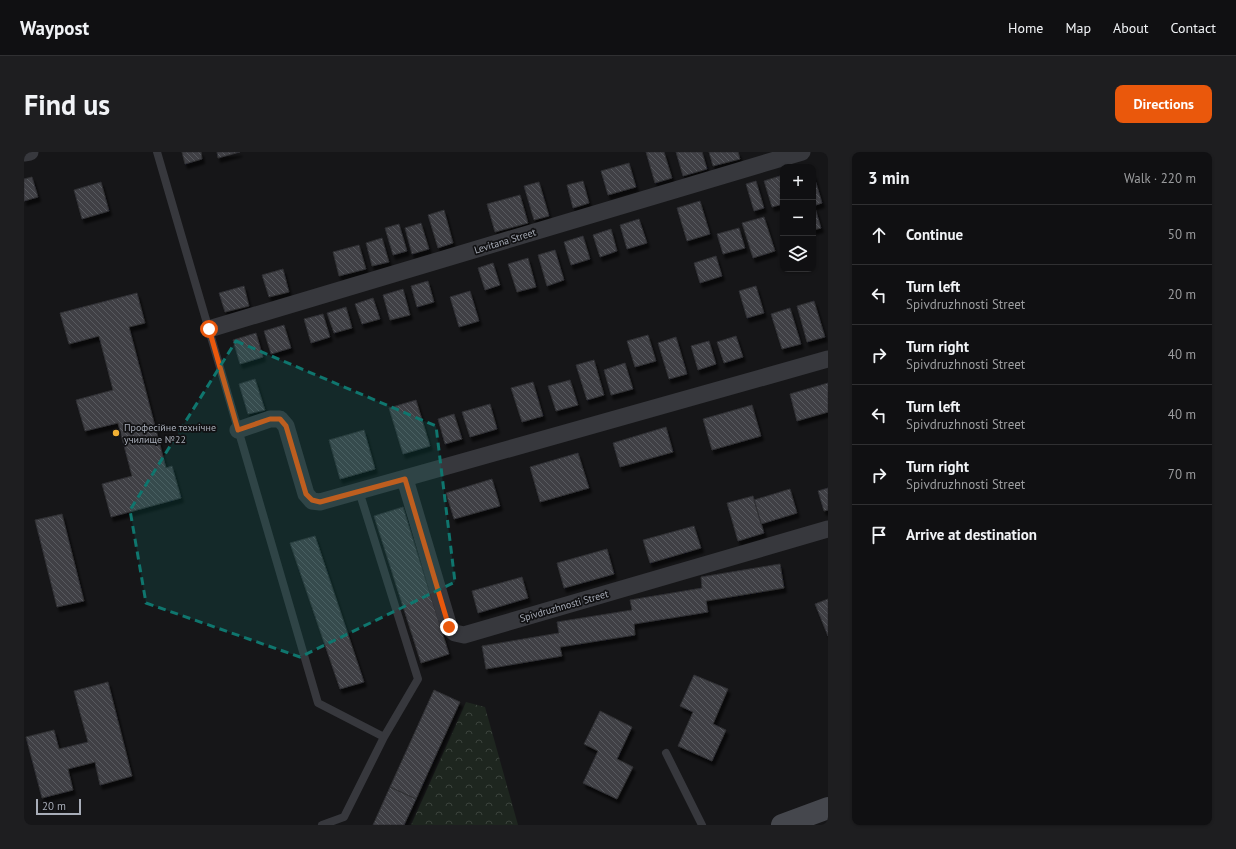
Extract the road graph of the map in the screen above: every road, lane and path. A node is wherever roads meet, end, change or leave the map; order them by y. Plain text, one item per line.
1 (30, 152) edge
2 (157, 152) edge
3 (802, 152) edge
4 (24, 153) edge
5 (209, 329) junction
6 (828, 359) edge
7 (238, 430) junction
8 (405, 479) junction
9 (360, 491) junction
10 (828, 529) edge
11 (384, 737) junction
12 (666, 753) dead end
13 (828, 808) edge
14 (322, 825) edge
15 (702, 825) edge
16 (782, 825) edge

1 - 4 street
2 - 5 lane
3 - 5 street, Levitana Street
5 - 7 lane
6 - 8 street
7 - 9 street
7 - 11 lane
8 - 9 street
8 - 10 street, Spivdruzhnosti Street
9 - 11 lane
11 - 14 lane
12 - 15 lane
13 - 16 main road

